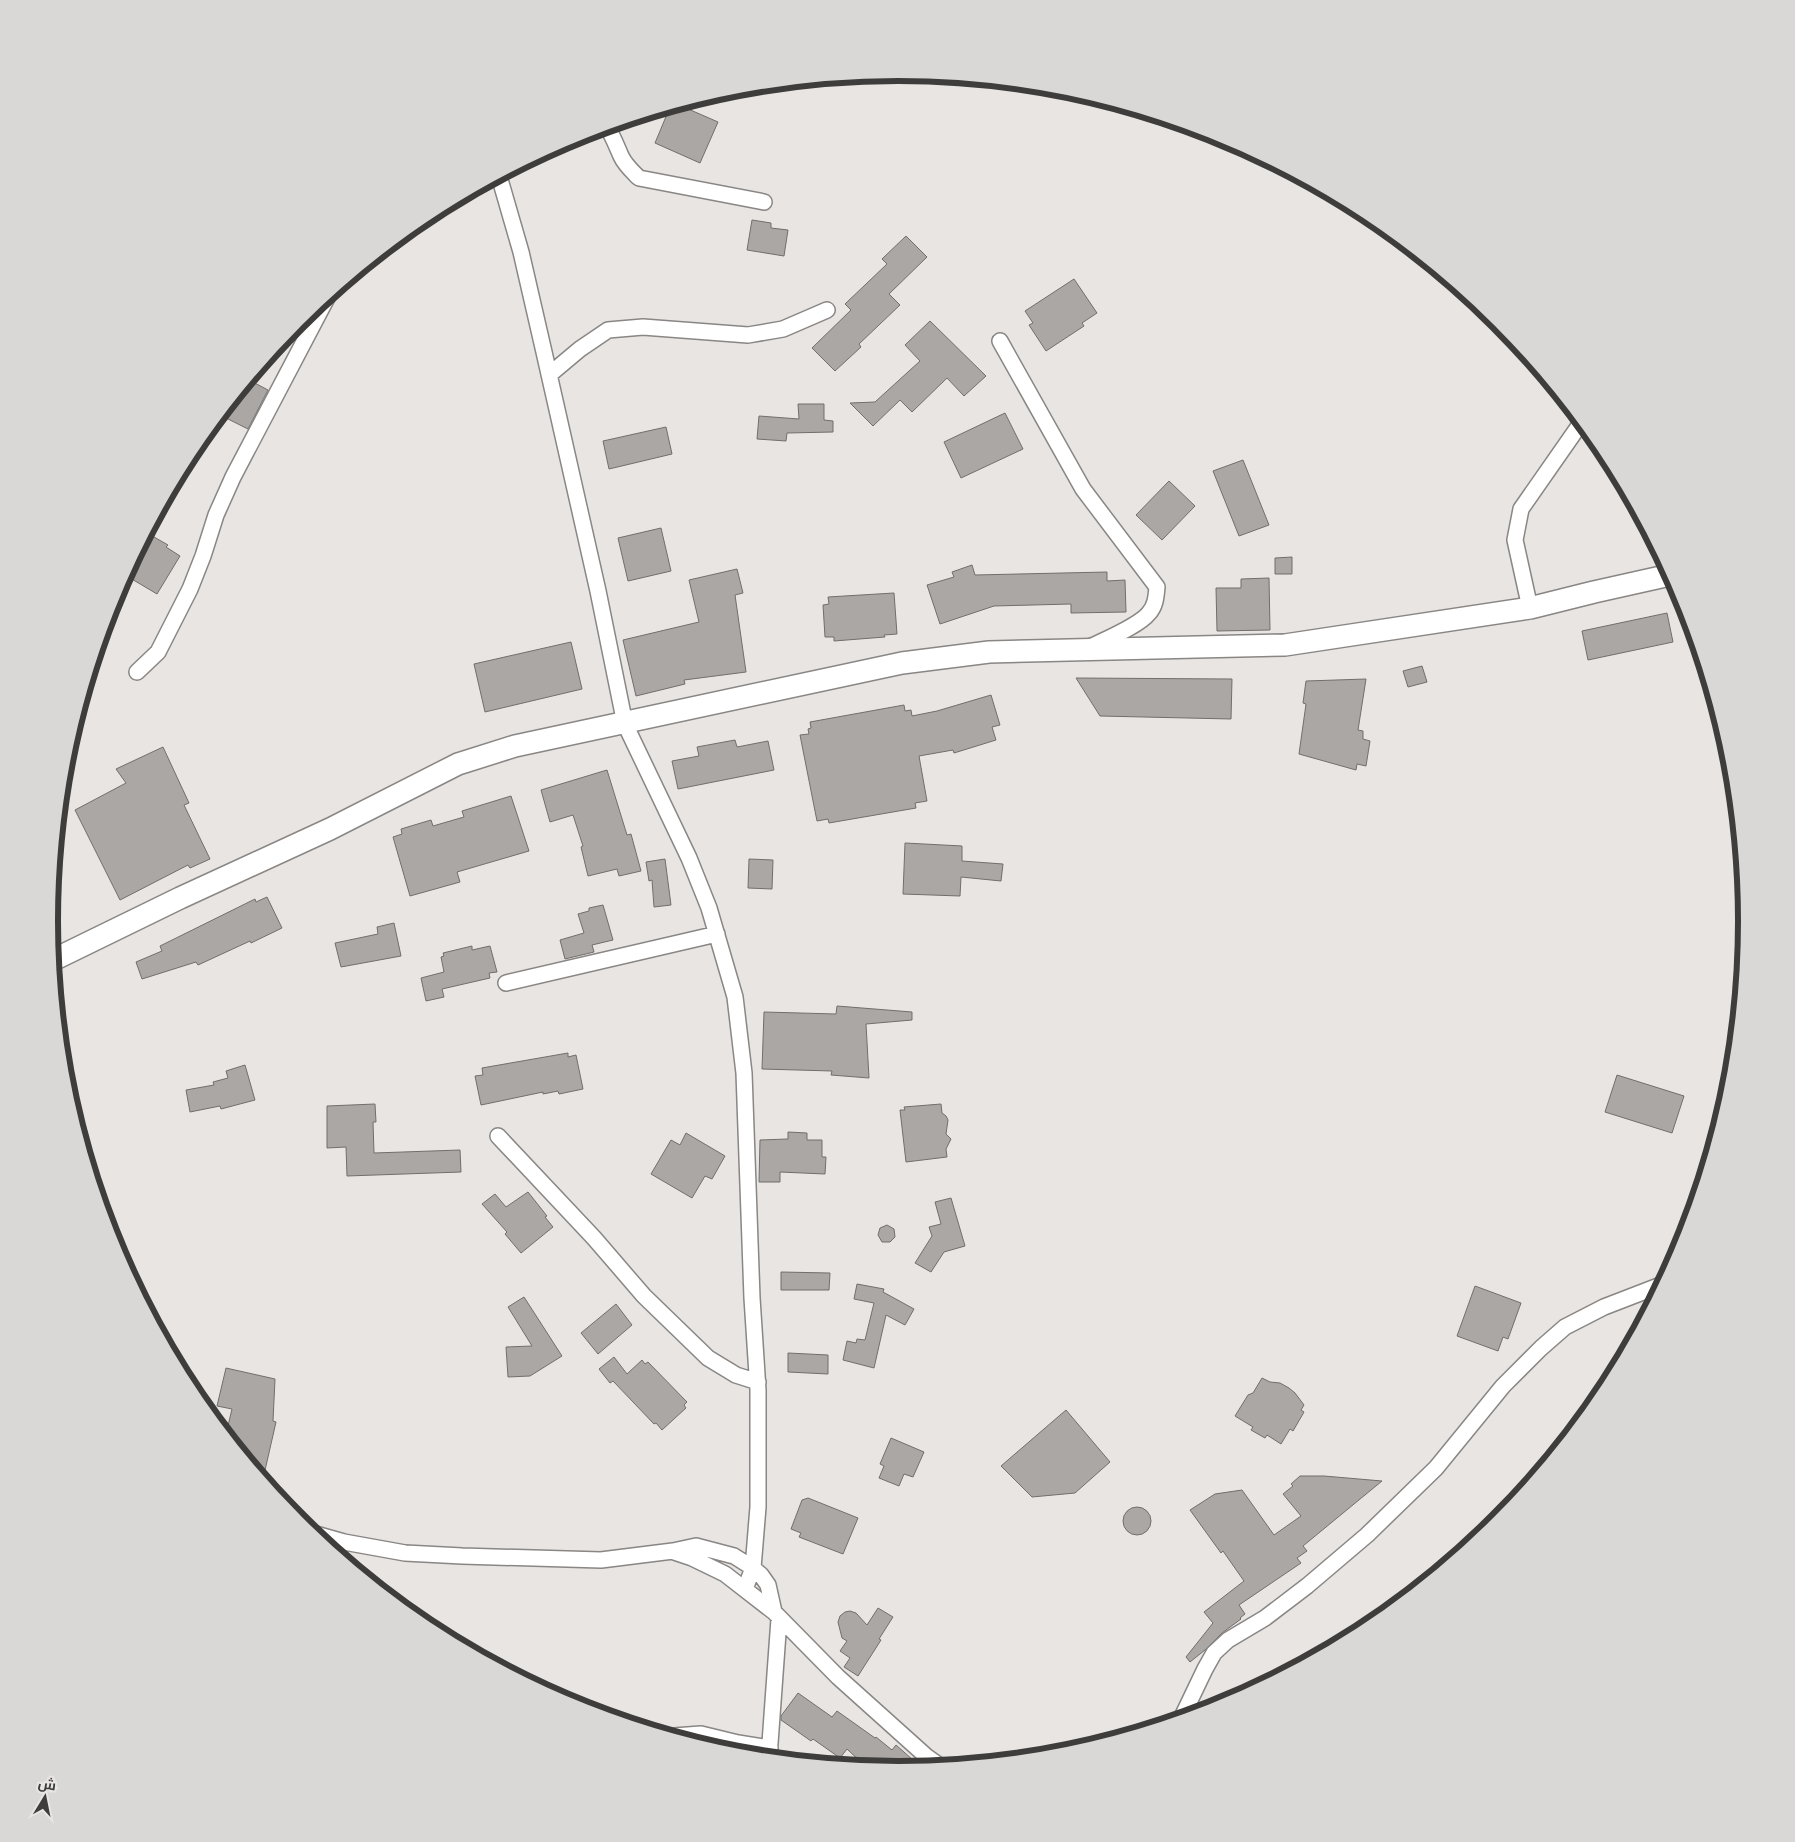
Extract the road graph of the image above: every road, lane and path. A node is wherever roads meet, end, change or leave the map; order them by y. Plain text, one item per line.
1 (611, 132) edge
2 (501, 182) edge
3 (764, 202) dead end
4 (827, 310) dead end
5 (320, 312) edge
6 (1000, 342) dead end
7 (549, 375) junction
8 (1577, 428) edge
9 (1663, 576) edge
10 (1530, 608) junction
11 (1086, 648) junction
12 (137, 672) dead end
13 (625, 724) junction
14 (717, 934) junction
15 (59, 957) edge
16 (506, 983) dead end
17 (498, 1136) dead end
18 (1654, 1287) edge
19 (758, 1382) junction
20 (328, 1537) edge
21 (672, 1551) junction
22 (753, 1568) junction
23 (745, 1589) junction
24 (776, 1615) junction
25 (1186, 1709) edge
26 (691, 1735) edge
27 (761, 1750) edge
28 (770, 1752) edge
29 (931, 1760) edge

1 - 3 street
2 - 7 street
4 - 7 street
5 - 12 street
6 - 11 street
7 - 13 street
8 - 10 street
9 - 10 main road
10 - 11 main road
11 - 13 main road
13 - 14 street
13 - 15 main road
14 - 16 street
14 - 19 street
17 - 19 street
18 - 25 street
19 - 22 street
20 - 21 street
21 - 22 street
21 - 23 street
22 - 23 street
22 - 24 street
23 - 24 street
24 - 28 street
24 - 29 street
26 - 27 street

